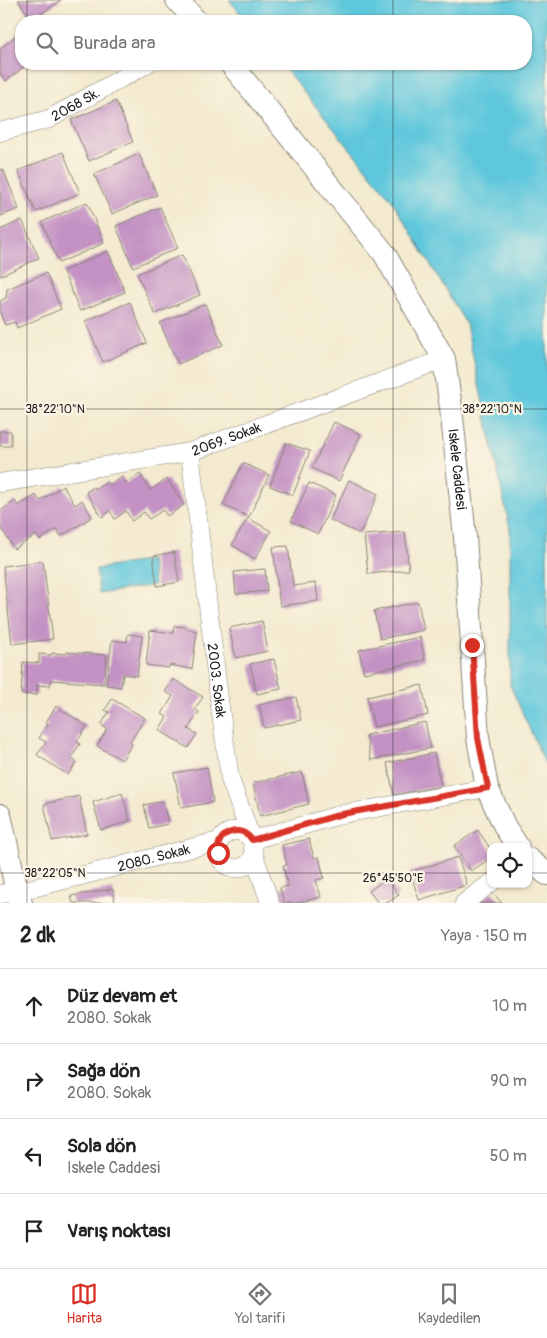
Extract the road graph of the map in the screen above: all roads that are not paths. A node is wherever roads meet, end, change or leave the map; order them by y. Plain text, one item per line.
1 (177, 0) edge
2 (191, 15) edge
3 (136, 70) edge
4 (236, 70) edge
5 (0, 132) edge
6 (444, 359) junction
7 (190, 452) junction
8 (0, 482) edge
9 (488, 788) junction
10 (0, 819) edge
11 (219, 841) junction
12 (515, 843) edge
13 (253, 848) junction
14 (532, 862) edge
15 (547, 874) edge
16 (487, 886) edge
17 (13, 896) edge
18 (270, 903) edge
19 (464, 903) edge

1 - 2 street
3 - 5 street, 2068 Sk.
4 - 6 street, Iskele Caddesi
6 - 7 street, 2069. Sokak
6 - 9 street, Iskele Caddesi
7 - 8 street, 2069. Sokak
7 - 13 street, 2003. Sokak
9 - 12 street, Iskele Caddesi
9 - 13 street
10 - 17 street
11 - 13 street, 2080. Sokak
11 - 13 street
11 - 17 street, 2080. Sokak
13 - 18 street, 2003. Sokak
14 - 15 street
16 - 19 street

